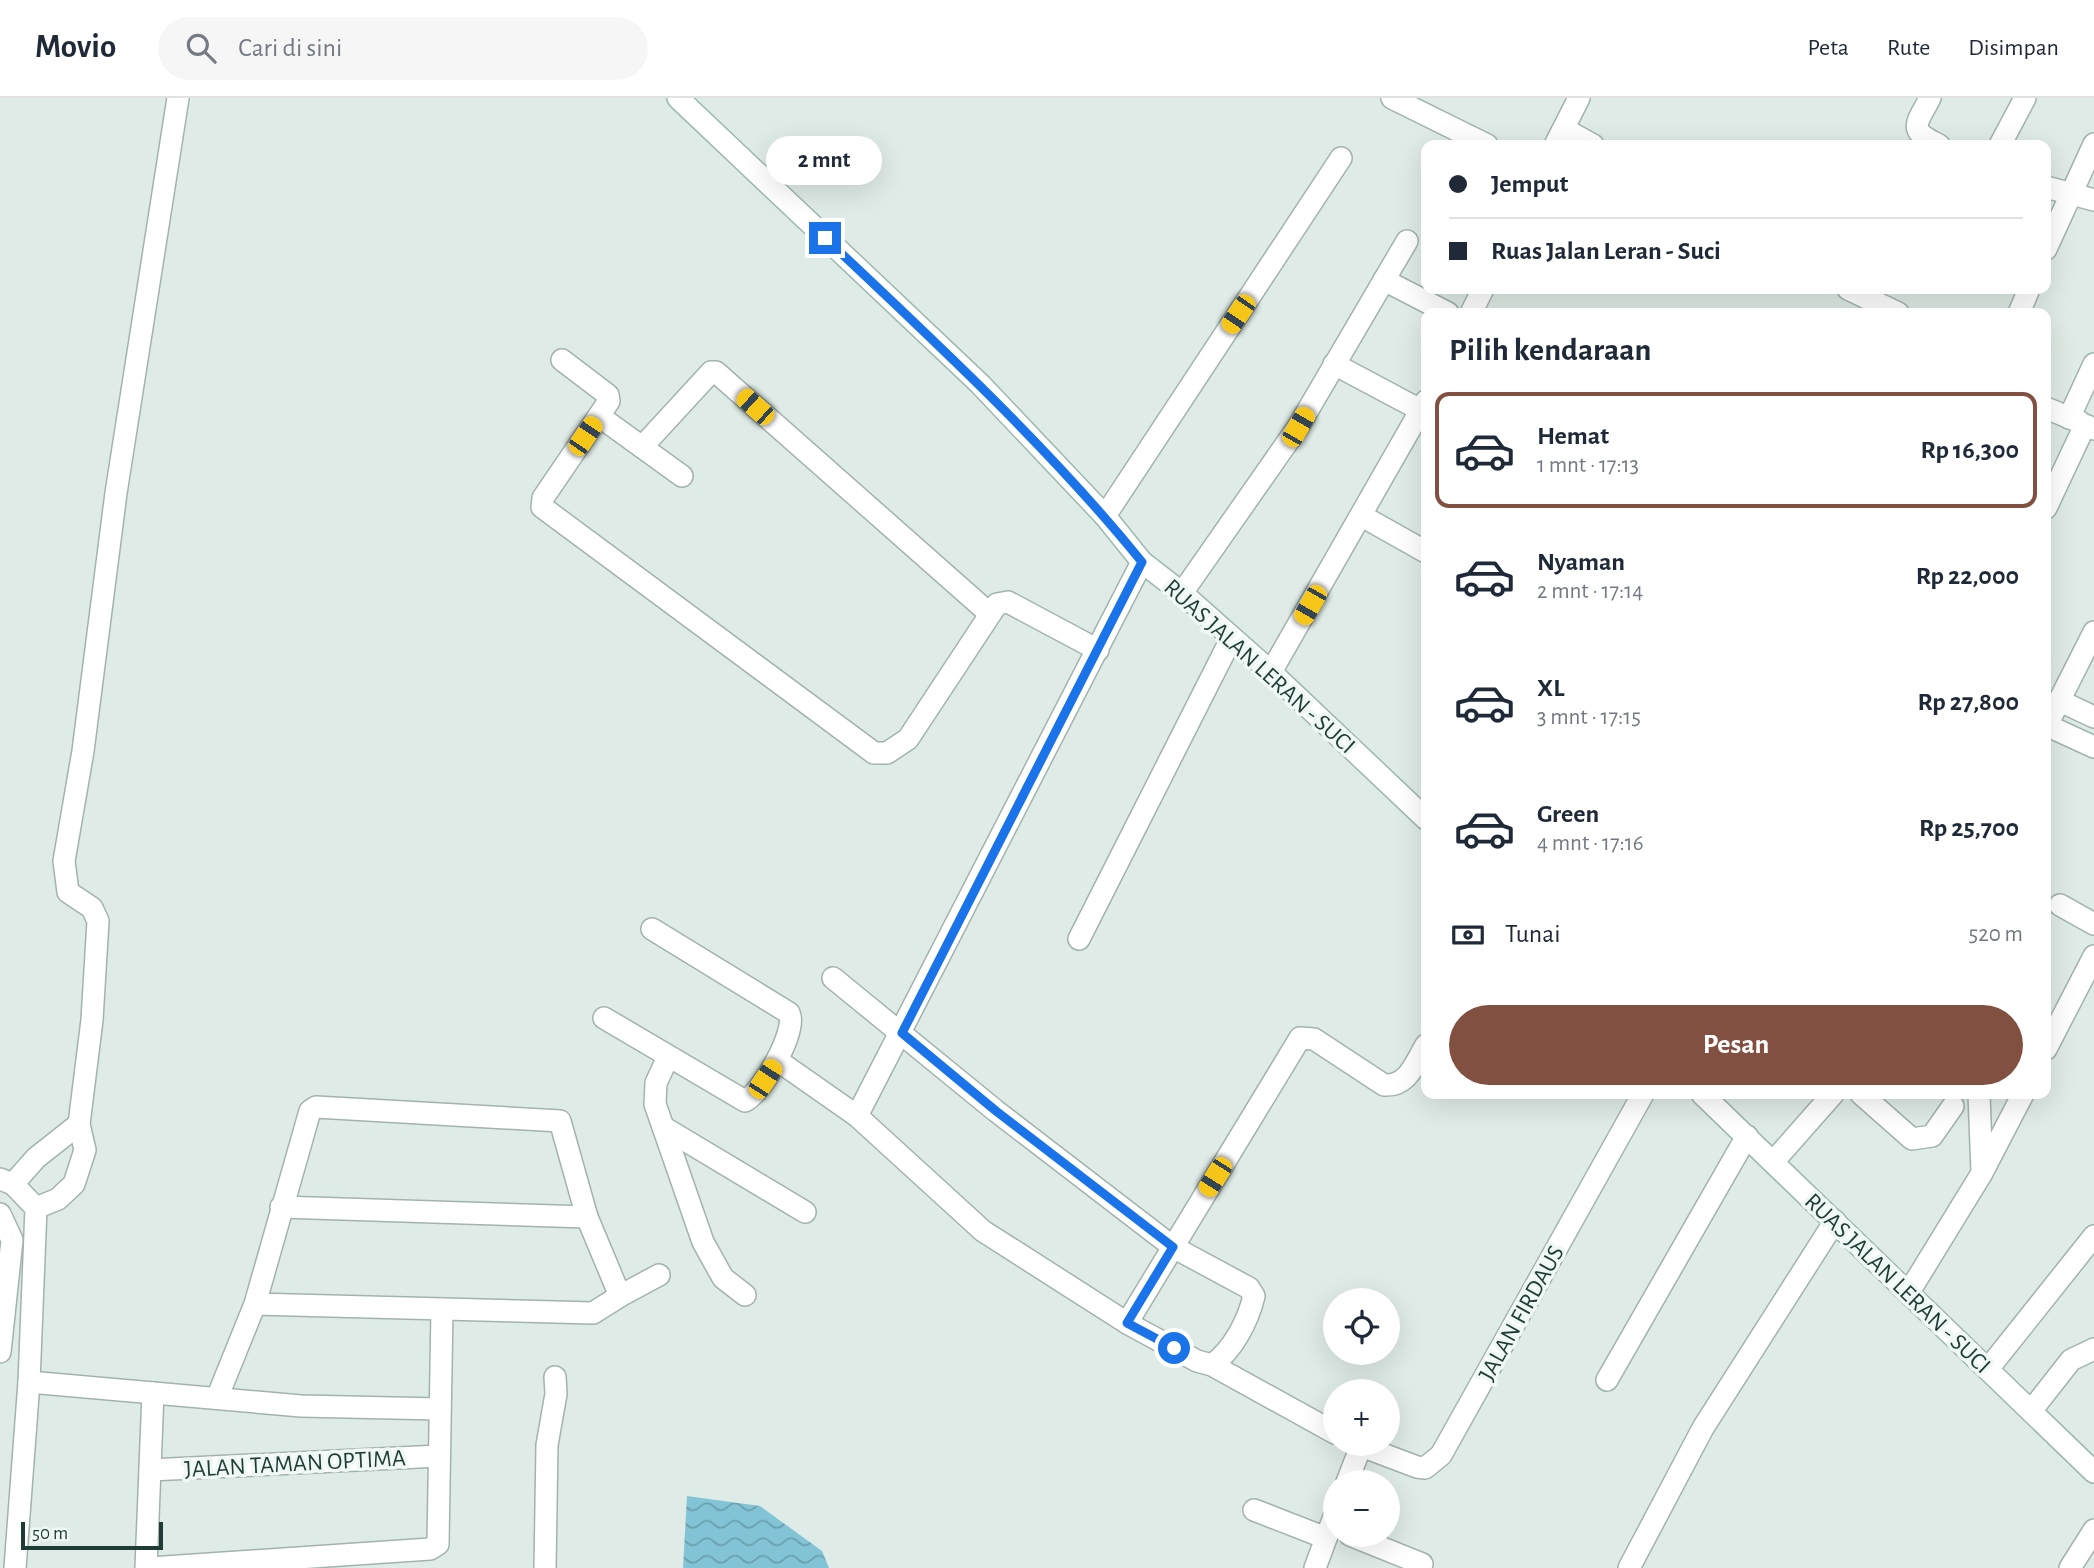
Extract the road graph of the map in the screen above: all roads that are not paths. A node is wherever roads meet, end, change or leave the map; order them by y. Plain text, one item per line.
1 (178, 98) edge
2 (678, 98) edge
3 (1392, 98) edge
4 (1579, 98) edge
5 (1930, 98) edge
6 (2025, 98) edge
7 (1559, 137) edge
8 (1477, 140) edge
9 (1928, 140) edge
10 (2003, 140) edge
11 (2094, 144) edge
12 (1341, 158) dead end
13 (2051, 188) edge
14 (2069, 192) junction
15 (2094, 200) edge
16 (2051, 237) edge
17 (1406, 241) dead end
18 (1384, 280) junction
19 (1858, 294) edge
20 (1438, 308) edge
21 (1888, 308) edge
22 (562, 360) dead end
23 (1334, 364) junction
24 (2094, 364) edge
25 (1421, 406) edge
26 (2051, 410) edge
27 (1421, 415) edge
28 (599, 416) junction
29 (2083, 424) edge
30 (642, 447) junction
31 (682, 476) dead end
32 (2051, 497) edge
33 (1105, 516) junction
34 (1362, 516) junction
35 (1421, 549) edge
36 (1142, 562) junction
37 (1182, 593) junction
38 (990, 614) junction
39 (2094, 632) edge
40 (1231, 639) junction
41 (1098, 650) junction
42 (1270, 672) junction
43 (2060, 701) junction
44 (2094, 717) edge
45 (2051, 718) edge
46 (2051, 727) edge
47 (2094, 747) edge
48 (1421, 814) edge
49 (2060, 905) dead end
50 (2094, 924) edge
51 (652, 929) dead end
52 (1079, 939) dead end
53 (2094, 956) edge
54 (833, 978) dead end
55 (604, 1018) dead end
56 (902, 1033) junction
57 (2051, 1039) edge
58 (1421, 1053) edge
59 (668, 1057) junction
60 (778, 1060) junction
61 (1640, 1099) edge
62 (1707, 1099) edge
63 (1829, 1099) edge
64 (1867, 1099) edge
65 (2020, 1099) edge
66 (1980, 1103) edge
67 (1953, 1106) dead end
68 (857, 1116) junction
69 (79, 1125) junction
70 (2006, 1126) junction
71 (663, 1127) junction
72 (1746, 1136) junction
73 (1773, 1162) junction
74 (1982, 1173) junction
75 (7, 1182) edge
76 (281, 1207) junction
77 (36, 1208) junction
78 (805, 1212) dead end
79 (0, 1214) edge
80 (587, 1216) junction
81 (1835, 1221) junction
82 (2094, 1236) edge
83 (1173, 1247) junction
84 (659, 1275) dead end
85 (1909, 1293) junction
86 (745, 1295) dead end
87 (620, 1296) junction
88 (255, 1304) junction
89 (442, 1309) junction
90 (1127, 1323) junction
91 (2094, 1349) edge
92 (0, 1352) edge
93 (1212, 1365) junction
94 (1988, 1369) junction
95 (555, 1377) dead end
96 (1607, 1380) dead end
97 (29, 1382) junction
98 (153, 1393) junction
99 (217, 1398) junction
100 (439, 1409) junction
101 (2031, 1411) junction
102 (1323, 1426) edge
103 (439, 1456) junction
104 (1388, 1456) edge
105 (150, 1470) junction
106 (2094, 1472) edge
107 (1254, 1510) dead end
108 (1323, 1525) edge
109 (2094, 1530) edge
110 (1326, 1547) edge
111 (1381, 1547) edge
112 (1422, 1564) dead end
113 (15, 1568) edge
114 (148, 1568) edge
115 (545, 1568) edge
116 (1315, 1568) edge
117 (1629, 1568) edge
118 (2070, 1568) edge

1 - 69 street
2 - 33 street, RUAS JALAN LERAN - SUCI
3 - 8 street
4 - 7 street
5 - 9 street
6 - 10 street
11 - 14 street
12 - 33 street
13 - 14 street
14 - 15 street
14 - 16 street
17 - 18 street
18 - 20 street
18 - 23 street
19 - 21 street
22 - 28 street
23 - 25 street
23 - 37 street
24 - 29 street
26 - 29 street
27 - 34 street
28 - 30 street
28 - 38 street
29 - 32 street
30 - 31 street
30 - 38 street
33 - 36 street, RUAS JALAN LERAN - SUCI
34 - 35 street
34 - 42 street
36 - 37 street, RUAS JALAN LERAN - SUCI
36 - 41 street
37 - 40 street, RUAS JALAN LERAN - SUCI
38 - 41 street
39 - 43 street
40 - 42 street, RUAS JALAN LERAN - SUCI
40 - 52 street
41 - 56 street
42 - 48 street, RUAS JALAN LERAN - SUCI
43 - 44 street
43 - 45 street
46 - 47 street
49 - 50 street
51 - 60 street
53 - 57 street
54 - 56 street
55 - 59 street
56 - 68 street
56 - 83 street
58 - 83 street
59 - 60 street
59 - 71 street
60 - 68 street
61 - 104 street, JALAN FIRDAUS
62 - 72 street, RUAS JALAN LERAN - SUCI
63 - 73 street
64 - 67 street
65 - 70 street
66 - 70 street
66 - 74 street
68 - 90 street
69 - 75 street
69 - 77 street
70 - 74 street
71 - 78 street
71 - 86 street
72 - 73 street, RUAS JALAN LERAN - SUCI
72 - 96 street
73 - 81 street, RUAS JALAN LERAN - SUCI
74 - 85 street
75 - 77 street
76 - 80 street
76 - 80 street
76 - 88 street
77 - 97 street
79 - 92 street
80 - 87 street
81 - 85 street, RUAS JALAN LERAN - SUCI
81 - 117 street
82 - 94 street
83 - 90 street
83 - 93 street
84 - 87 street
85 - 94 street, RUAS JALAN LERAN - SUCI
87 - 89 street
88 - 89 street
88 - 99 street
89 - 100 street
90 - 93 street
91 - 101 street
93 - 102 street
94 - 101 street, RUAS JALAN LERAN - SUCI
95 - 115 street
97 - 98 street
97 - 113 street
98 - 99 street
98 - 105 street
99 - 100 street
100 - 103 street
101 - 106 street, RUAS JALAN LERAN - SUCI
103 - 105 street, JALAN TAMAN OPTIMA
103 - 114 street
105 - 114 street
107 - 108 street
109 - 118 street
110 - 116 street
111 - 112 street

